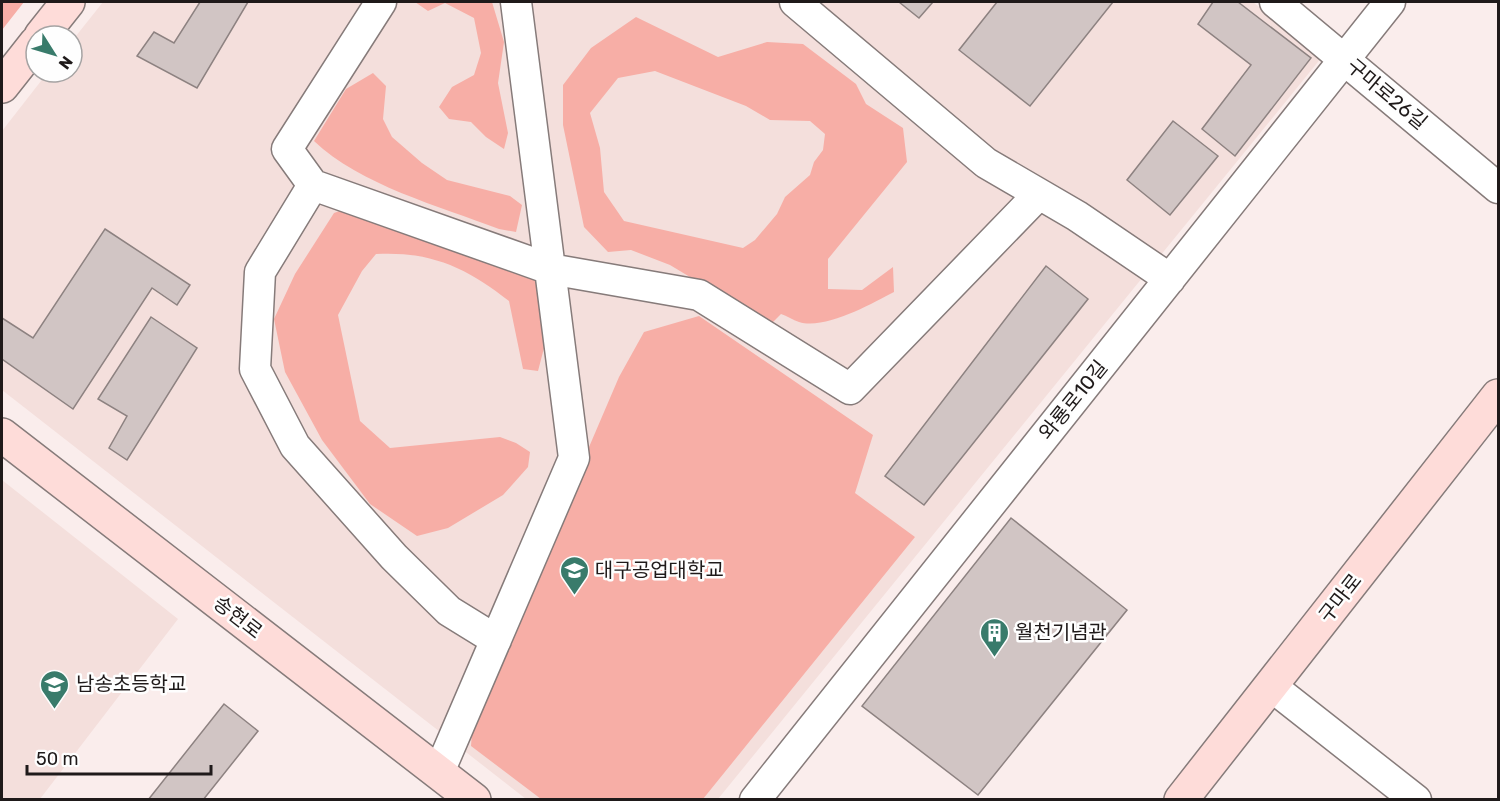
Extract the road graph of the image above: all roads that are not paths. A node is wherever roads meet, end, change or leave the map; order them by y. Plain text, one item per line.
1 (68, 2) edge
2 (381, 2) edge
3 (516, 2) edge
4 (795, 2) edge
5 (1275, 2) edge
6 (1390, 2) edge
7 (51, 24) edge
8 (24, 58) edge
9 (1345, 58) junction
10 (2, 86) edge
11 (314, 185) junction
12 (1498, 188) edge
13 (1039, 194) junction
14 (550, 268) junction
15 (1170, 279) junction
16 (1498, 396) edge
17 (2, 435) edge
18 (496, 640) junction
19 (1271, 686) junction
20 (439, 772) junction
21 (474, 800) edge
22 (755, 800) edge
23 (1181, 800) edge
24 (1416, 800) edge

1 - 7 main road
2 - 11 street
3 - 14 street
4 - 13 street
5 - 9 street, 구마로26길
6 - 9 street, 와룡로10길
8 - 10 main road
9 - 12 street, 구마로26길
9 - 15 street, 와룡로10길
11 - 14 street
11 - 18 street
13 - 14 street
13 - 15 street
14 - 18 street
15 - 22 street, 와룡로10길
16 - 19 main road, 구마로
17 - 20 main road, 송현로
18 - 20 street
19 - 23 main road, 구마로
19 - 24 street
20 - 21 main road, 송현로

